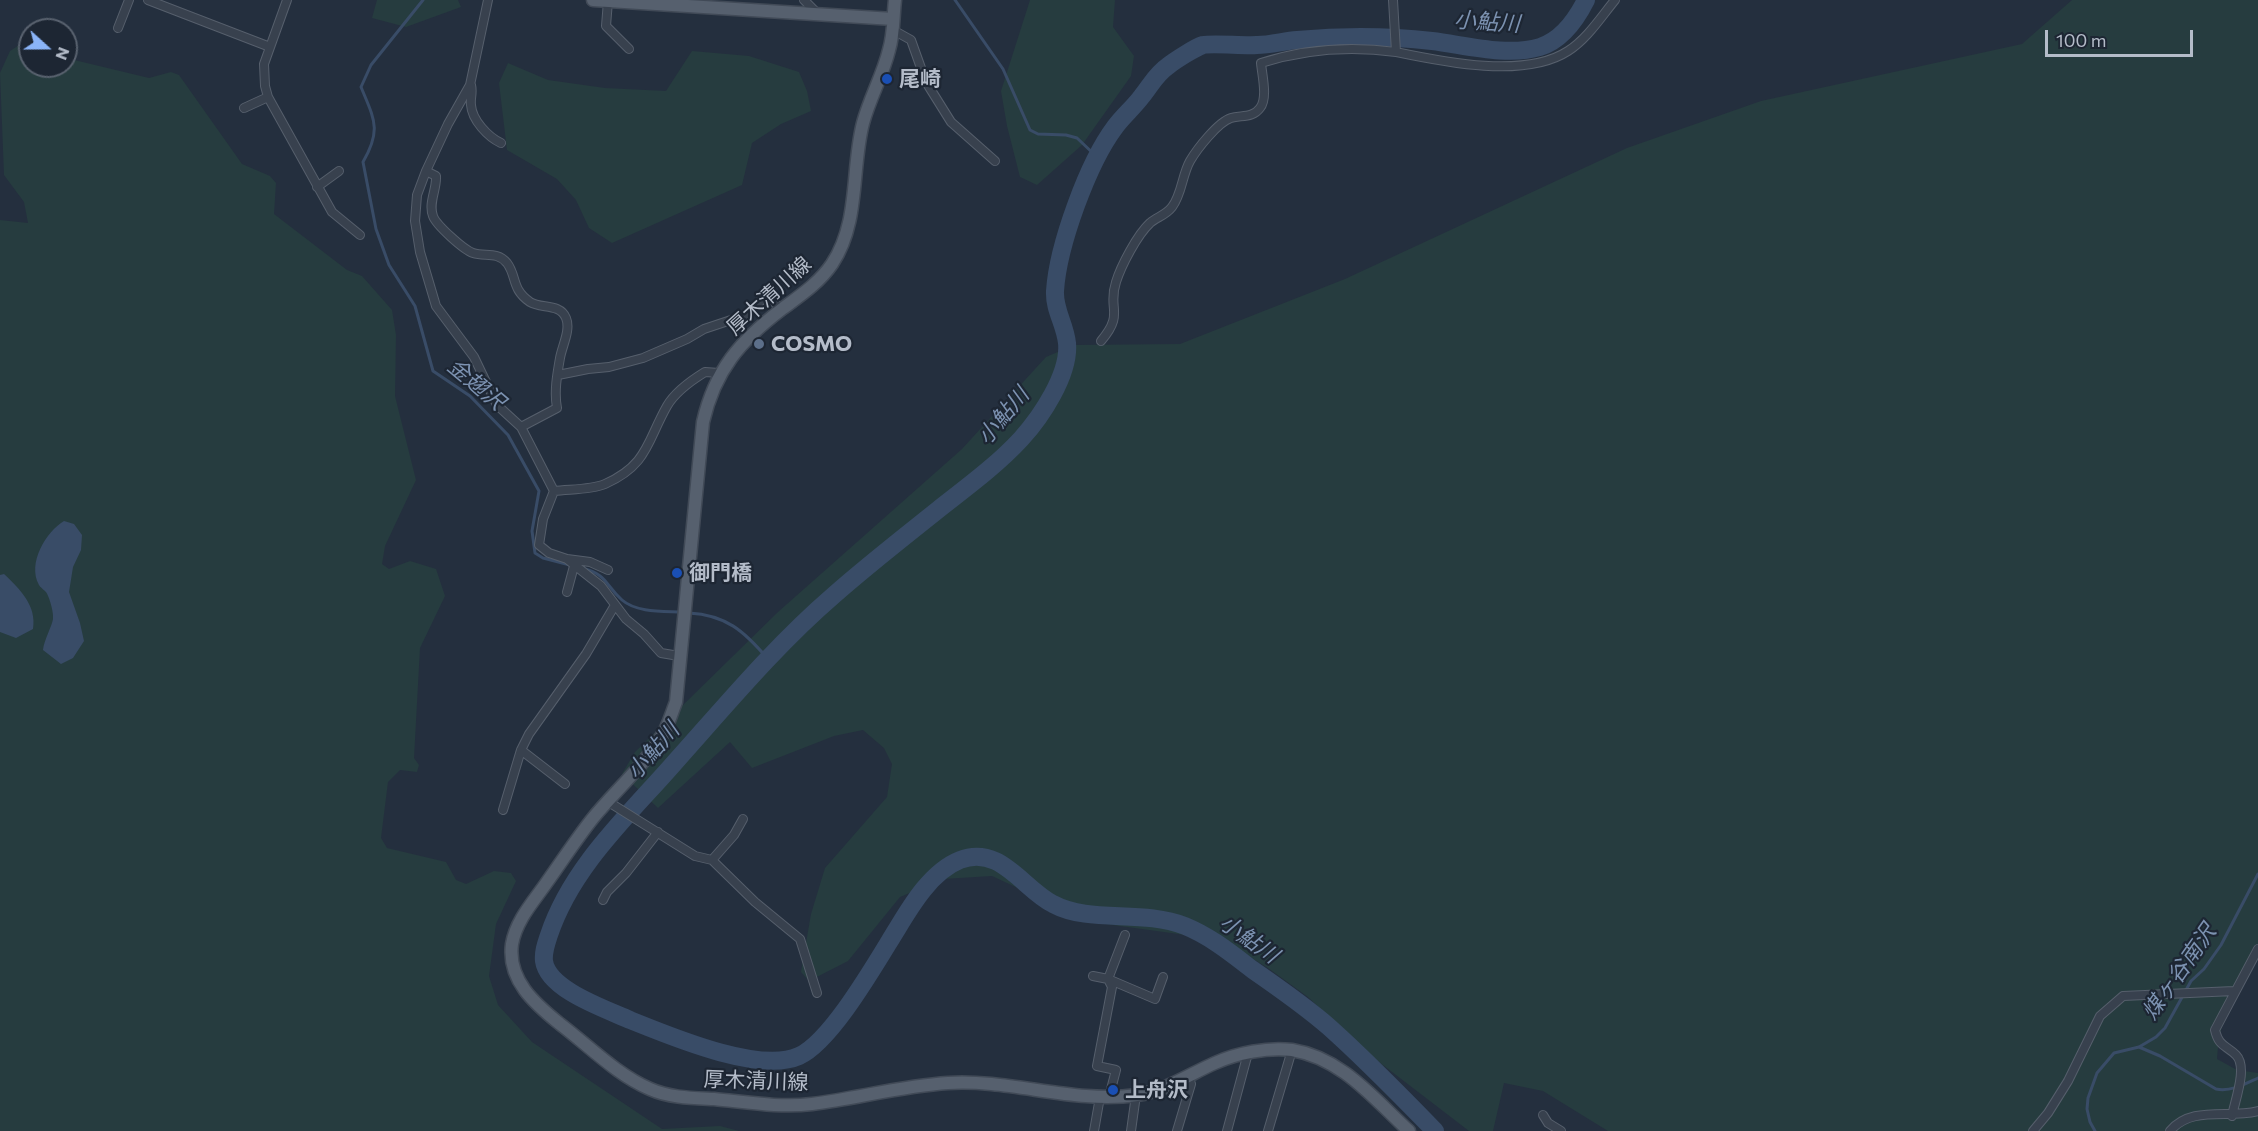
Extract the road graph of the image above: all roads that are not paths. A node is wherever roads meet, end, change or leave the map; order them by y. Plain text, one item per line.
1 (129, 0) edge
2 (148, 0) edge
3 (287, 0) edge
4 (488, 0) edge
5 (592, 0) edge
6 (804, 0) edge
7 (895, 0) edge
8 (1393, 0) edge
9 (1616, 0) edge
10 (608, 1) edge
11 (820, 16) junction
12 (893, 25) junction
13 (118, 28) dead end
14 (270, 47) junction
15 (629, 49) dead end
16 (1396, 51) junction
17 (470, 85) junction
18 (268, 97) junction
19 (244, 108) dead end
20 (501, 143) dead end
21 (995, 161) dead end
22 (339, 171) dead end
23 (426, 171) junction
24 (317, 187) junction
25 (360, 235) dead end
26 (780, 311) junction
27 (1101, 341) dead end
28 (719, 374) junction
29 (558, 375) junction
30 (521, 427) junction
31 (554, 491) junction
32 (567, 559) junction
33 (574, 566) junction
34 (608, 570) dead end
35 (567, 592) dead end
36 (615, 605) junction
37 (679, 656) junction
38 (521, 750) junction
39 (565, 784) dead end
40 (607, 801) junction
41 (503, 810) dead end
42 (742, 819) dead end
43 (656, 831) junction
44 (712, 860) junction
45 (603, 900) dead end
46 (1125, 934) dead end
47 (2258, 949) edge
48 (1093, 976) dead end
49 (1163, 977) dead end
50 (1108, 979) junction
51 (2234, 991) junction
52 (817, 993) dead end
53 (1292, 1050) junction
54 (1248, 1053) junction
55 (1188, 1076) junction
56 (1136, 1095) junction
57 (1105, 1097) junction
58 (2258, 1111) edge
59 (1543, 1115) dead end
60 (2232, 1116) junction
61 (1094, 1131) edge
62 (1131, 1131) edge
63 (1177, 1131) edge
64 (1227, 1131) edge
65 (1268, 1131) edge
66 (1409, 1131) edge
67 (1561, 1131) edge
68 (2033, 1131) edge
69 (2170, 1131) edge

1 - 13 street
2 - 14 street
3 - 14 street
4 - 17 street
5 - 10 main road
6 - 11 street
7 - 12 main road, 厚木清川線
8 - 16 street
9 - 16 street
10 - 11 main road
10 - 15 street
11 - 12 main road
12 - 21 street
12 - 26 main road, 厚木清川線
14 - 18 street
16 - 27 street
17 - 20 street
17 - 23 street
18 - 19 street
18 - 24 street
22 - 24 street
23 - 29 street
23 - 30 street
24 - 25 street
26 - 28 main road, 厚木清川線
26 - 29 street
28 - 31 street
28 - 37 main road, 厚木清川線
29 - 30 street
30 - 31 street
31 - 32 street
32 - 33 street
32 - 34 street
33 - 35 street
33 - 36 street
36 - 37 street
36 - 38 street
37 - 40 main road, 厚木清川線
38 - 39 street
38 - 41 street
40 - 43 street
40 - 57 main road, 厚木清川線
42 - 44 street
43 - 44 street
43 - 45 street
44 - 52 street
46 - 50 street
47 - 51 street
48 - 50 street
49 - 50 street
50 - 57 street
51 - 60 street
51 - 68 street
53 - 54 main road, 厚木清川線
53 - 65 street
53 - 66 main road, 厚木清川線
54 - 55 main road, 厚木清川線
54 - 64 street
55 - 56 main road, 厚木清川線
55 - 63 street
56 - 57 main road, 厚木清川線
56 - 62 street
57 - 61 street
58 - 60 street
59 - 67 street
60 - 69 street

